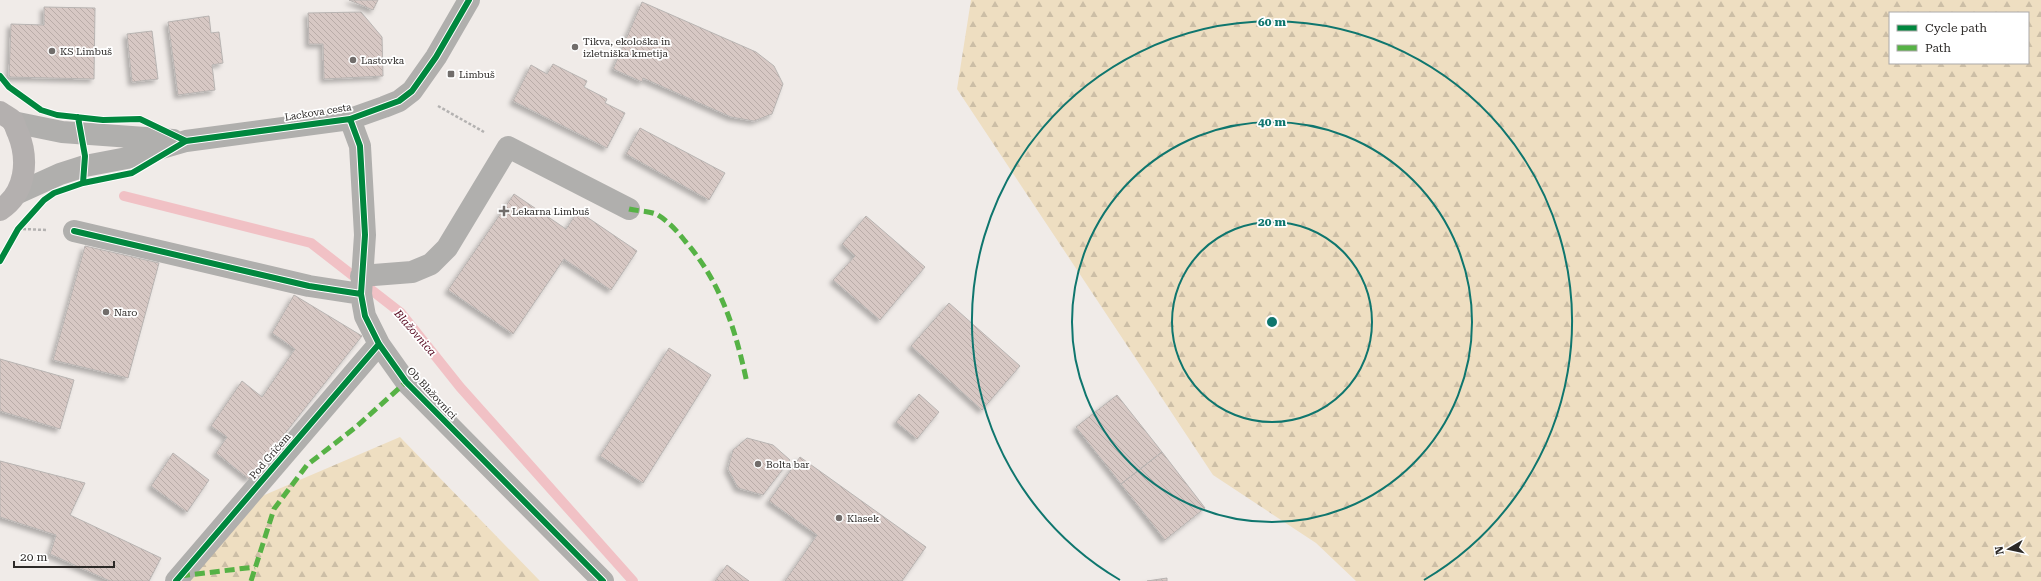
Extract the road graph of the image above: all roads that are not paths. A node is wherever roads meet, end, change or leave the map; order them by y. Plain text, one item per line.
1 (469, 0) edge
2 (6, 117) edge
3 (350, 119) junction
4 (186, 141) junction
5 (9, 202) edge
6 (629, 209) dead end
7 (0, 224) edge
8 (74, 231) dead end
9 (361, 285) junction
10 (379, 344) junction
11 (176, 581) edge
12 (603, 581) edge

1 - 3 street, Lackova cesta
2 - 4 street
2 - 5 main road
3 - 4 street, Lackova cesta
3 - 9 street, Ob Blažovnici
4 - 5 street
5 - 7 main road
6 - 9 street
8 - 9 street
9 - 10 street, Ob Blažovnici
10 - 11 street, Pod Gričem
10 - 12 street, Ob Blažovnici

